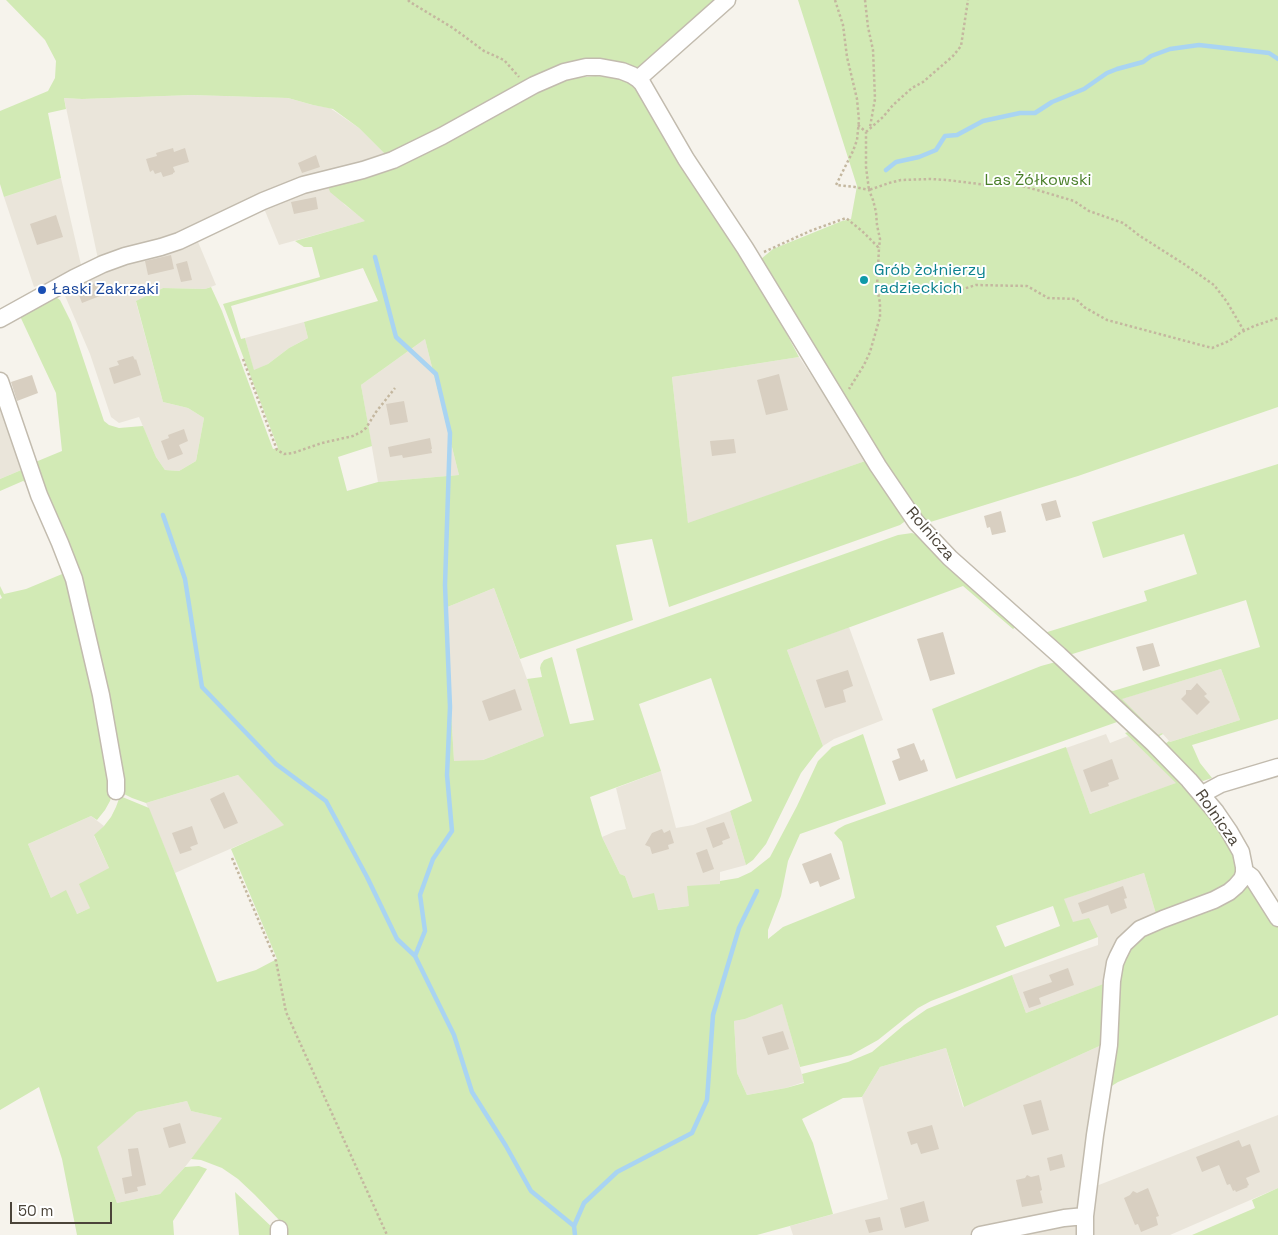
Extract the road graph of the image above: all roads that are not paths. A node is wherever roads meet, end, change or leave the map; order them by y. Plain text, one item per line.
1 (728, 0) edge
2 (638, 78) junction
3 (0, 319) edge
4 (0, 381) edge
5 (1278, 767) edge
6 (116, 791) dead end
7 (1203, 796) junction
8 (1244, 873) junction
9 (1278, 918) edge
10 (1085, 1216) junction
11 (980, 1235) edge
12 (1085, 1235) edge

1 - 2 street
2 - 3 street
2 - 7 street, Rolnicza
4 - 6 street
5 - 7 street
7 - 8 street, Rolnicza
8 - 9 street
8 - 10 street
10 - 11 street
10 - 12 street

